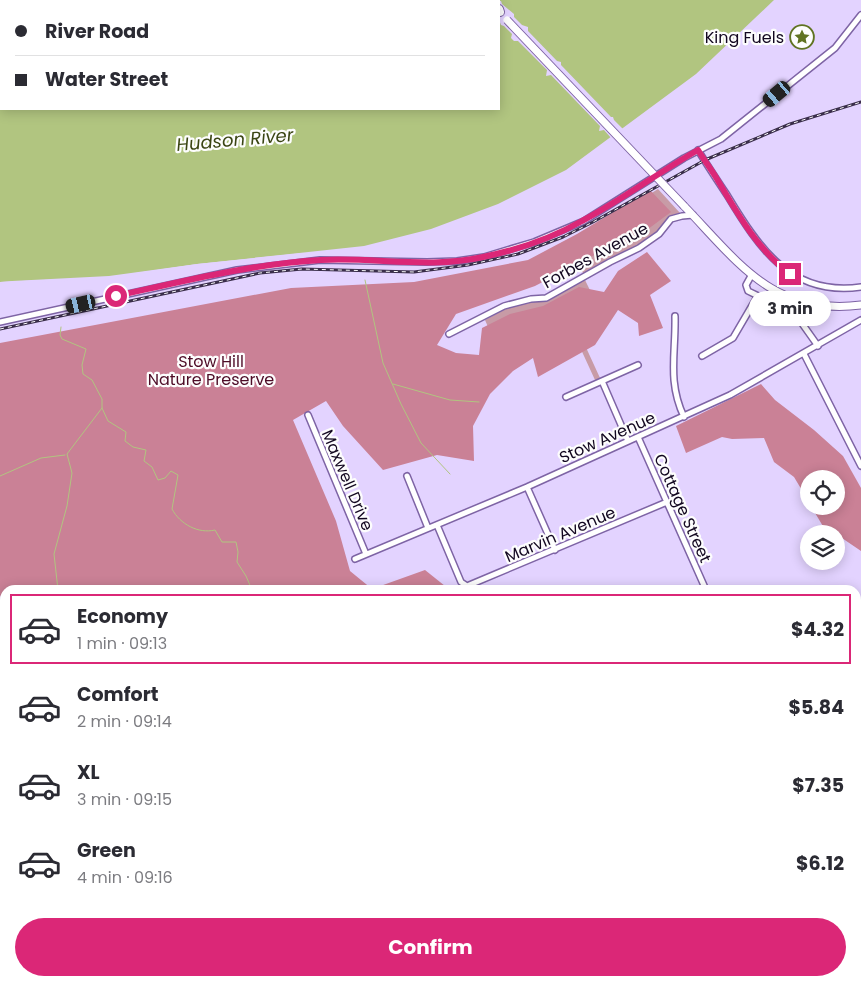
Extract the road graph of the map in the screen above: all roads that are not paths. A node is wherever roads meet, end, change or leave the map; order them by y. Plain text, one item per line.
1 (500, 12) edge
2 (861, 15) edge
3 (698, 150) junction
4 (693, 215) junction
5 (751, 276) junction
6 (861, 287) edge
7 (757, 297) junction
8 (861, 305) edge
9 (675, 316) dead end
10 (861, 320) edge
11 (0, 322) edge
12 (449, 334) dead end
13 (818, 346) junction
14 (804, 354) junction
15 (702, 356) dead end
16 (638, 365) dead end
17 (602, 381) junction
18 (566, 397) dead end
19 (308, 415) dead end
20 (684, 417) junction
21 (638, 437) junction
22 (628, 441) junction
23 (861, 466) edge
24 (407, 476) dead end
25 (527, 487) junction
26 (667, 502) junction
27 (437, 525) junction
28 (428, 528) junction
29 (555, 550) junction
30 (366, 554) junction
31 (355, 558) dead end
32 (704, 585) edge

1 - 4 main road, bridge
2 - 3 street
3 - 6 street
3 - 11 street
4 - 5 main road
4 - 12 street, Forbes Avenue
5 - 7 street
5 - 8 main road
7 - 13 street
7 - 15 street
9 - 20 street
10 - 13 street, Stow Avenue
13 - 14 street, Stow Avenue
14 - 20 street, Stow Avenue
14 - 23 street
16 - 17 street
17 - 18 street
17 - 22 street
19 - 30 street, Maxwell Drive
20 - 21 street, Stow Avenue
21 - 22 street, Stow Avenue
21 - 26 street, Cottage Street
22 - 25 street, Stow Avenue
24 - 28 street
25 - 27 street, Stow Avenue
25 - 29 street
26 - 29 street, Marvin Avenue
26 - 32 street, Cottage Street
27 - 28 street, Stow Avenue
27 - 29 street, Marvin Avenue
28 - 30 street, Stow Avenue
30 - 31 street, Stow Avenue

